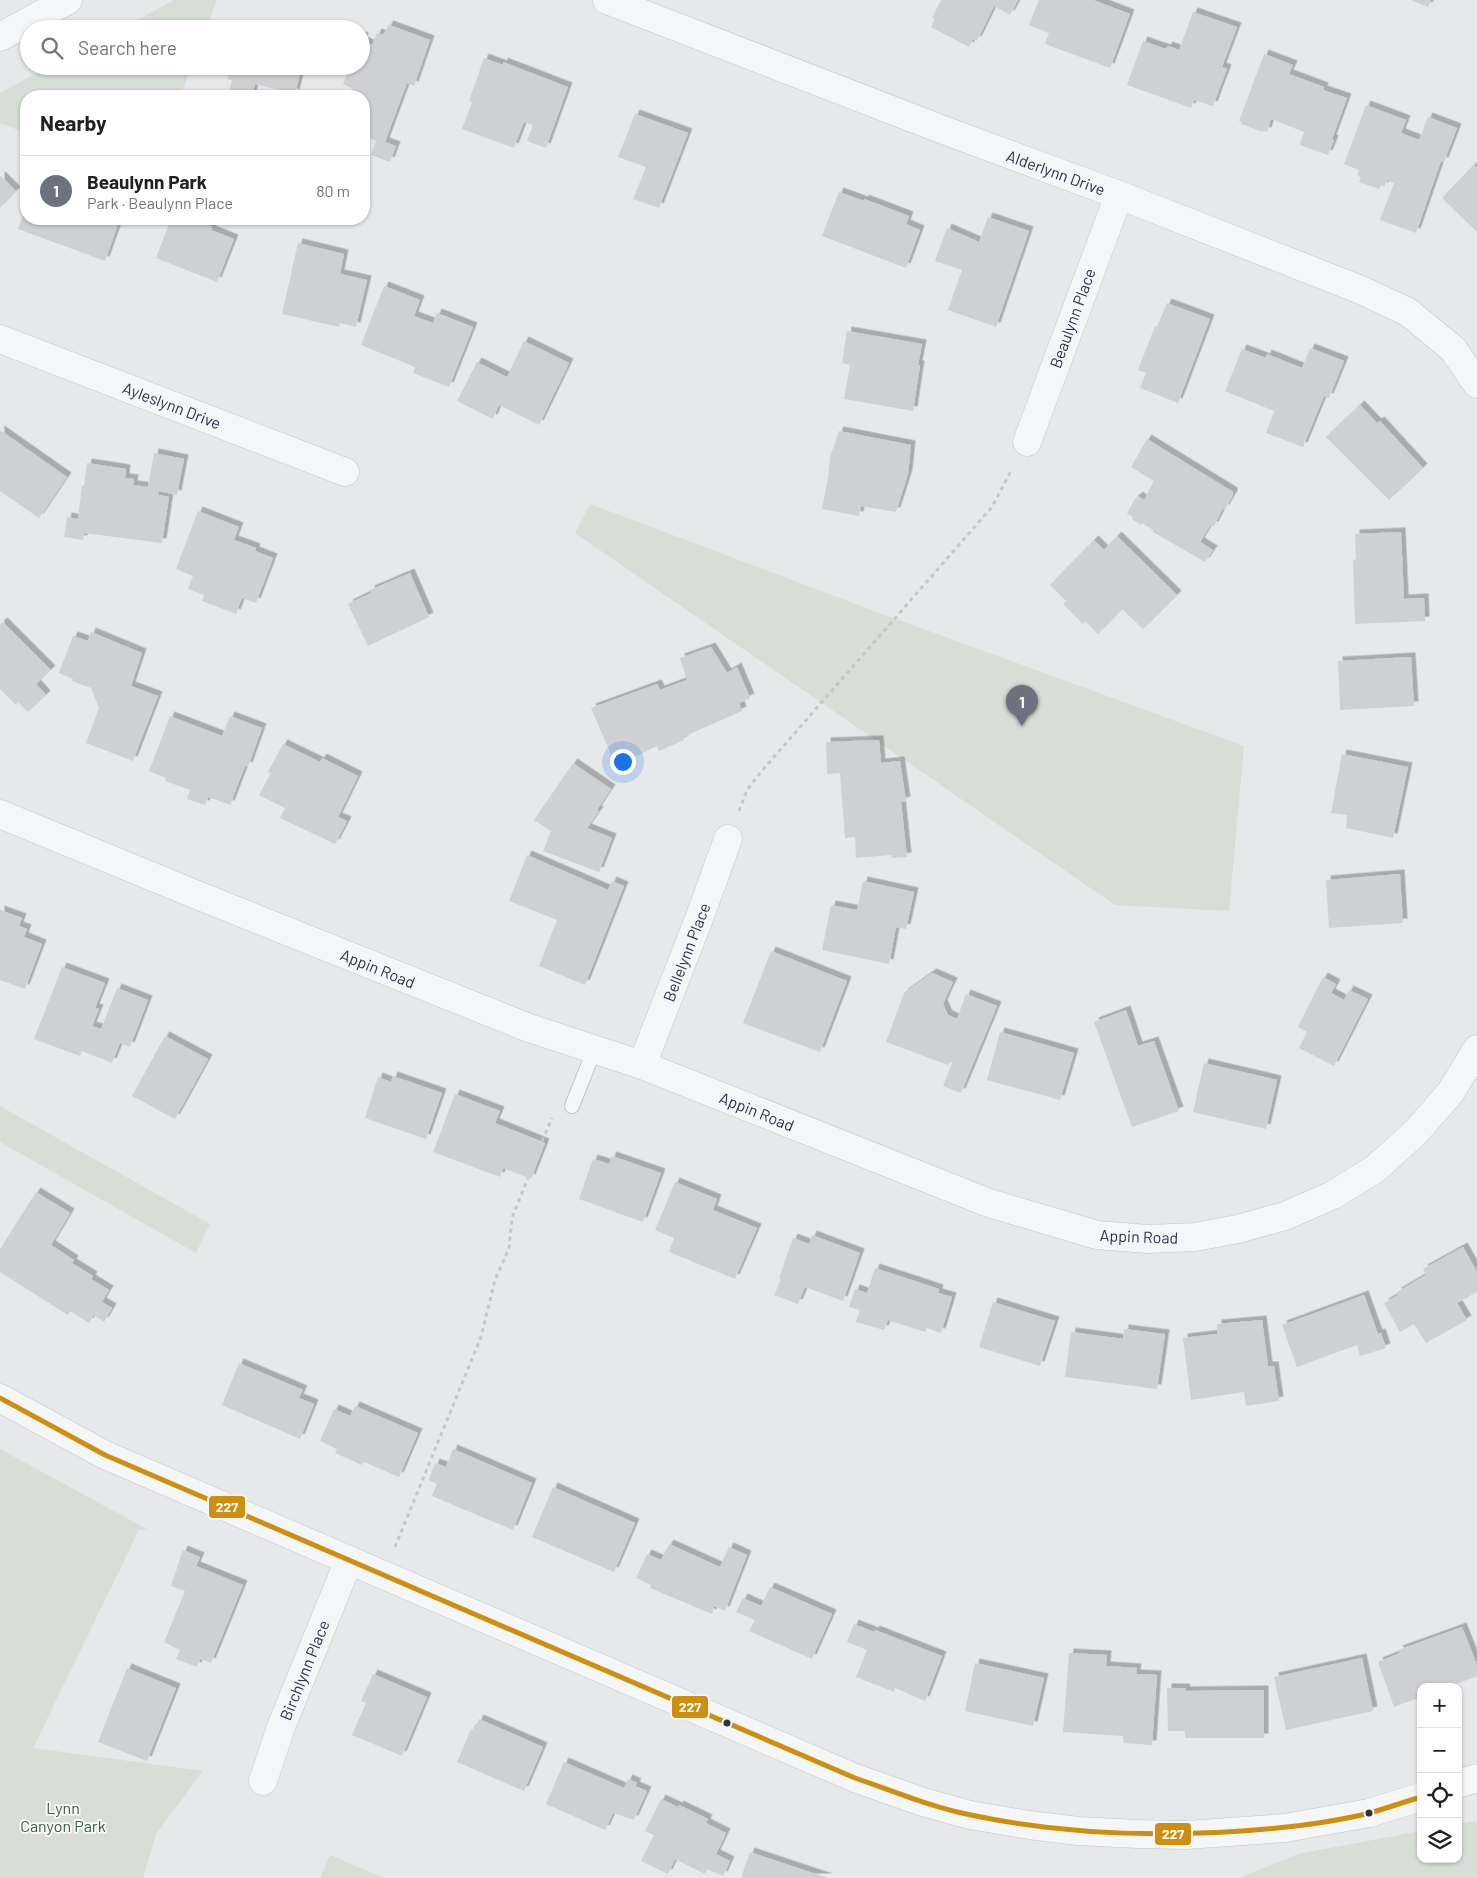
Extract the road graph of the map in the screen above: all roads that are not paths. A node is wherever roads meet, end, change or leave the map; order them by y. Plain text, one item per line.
1 (68, 0) edge
2 (607, 0) edge
3 (31, 20) edge
4 (20, 26) edge
5 (0, 37) edge
6 (1120, 195) junction
7 (0, 339) edge
8 (1477, 384) edge
9 (1027, 442) road end
10 (345, 472) dead end
11 (0, 814) edge
12 (728, 839) road end
13 (595, 1048) junction
14 (1477, 1049) edge
15 (642, 1065) junction
16 (572, 1106) dead end
17 (0, 1398) edge
18 (349, 1560) junction
19 (1477, 1778) edge
20 (263, 1781) dead end
21 (1462, 1783) edge
22 (1417, 1798) edge

1 - 3 street
2 - 6 street, Alderlynn Drive
4 - 5 street
6 - 8 street, Alderlynn Drive
6 - 9 street, Beaulynn Place
7 - 10 street, Ayleslynn Drive
11 - 13 street, Appin Road
12 - 15 street, Bellelynn Place
13 - 15 street, Appin Road
13 - 16 lane
14 - 15 street, Appin Road
17 - 18 street
18 - 20 street, Birchlynn Place
18 - 22 street
19 - 21 street

